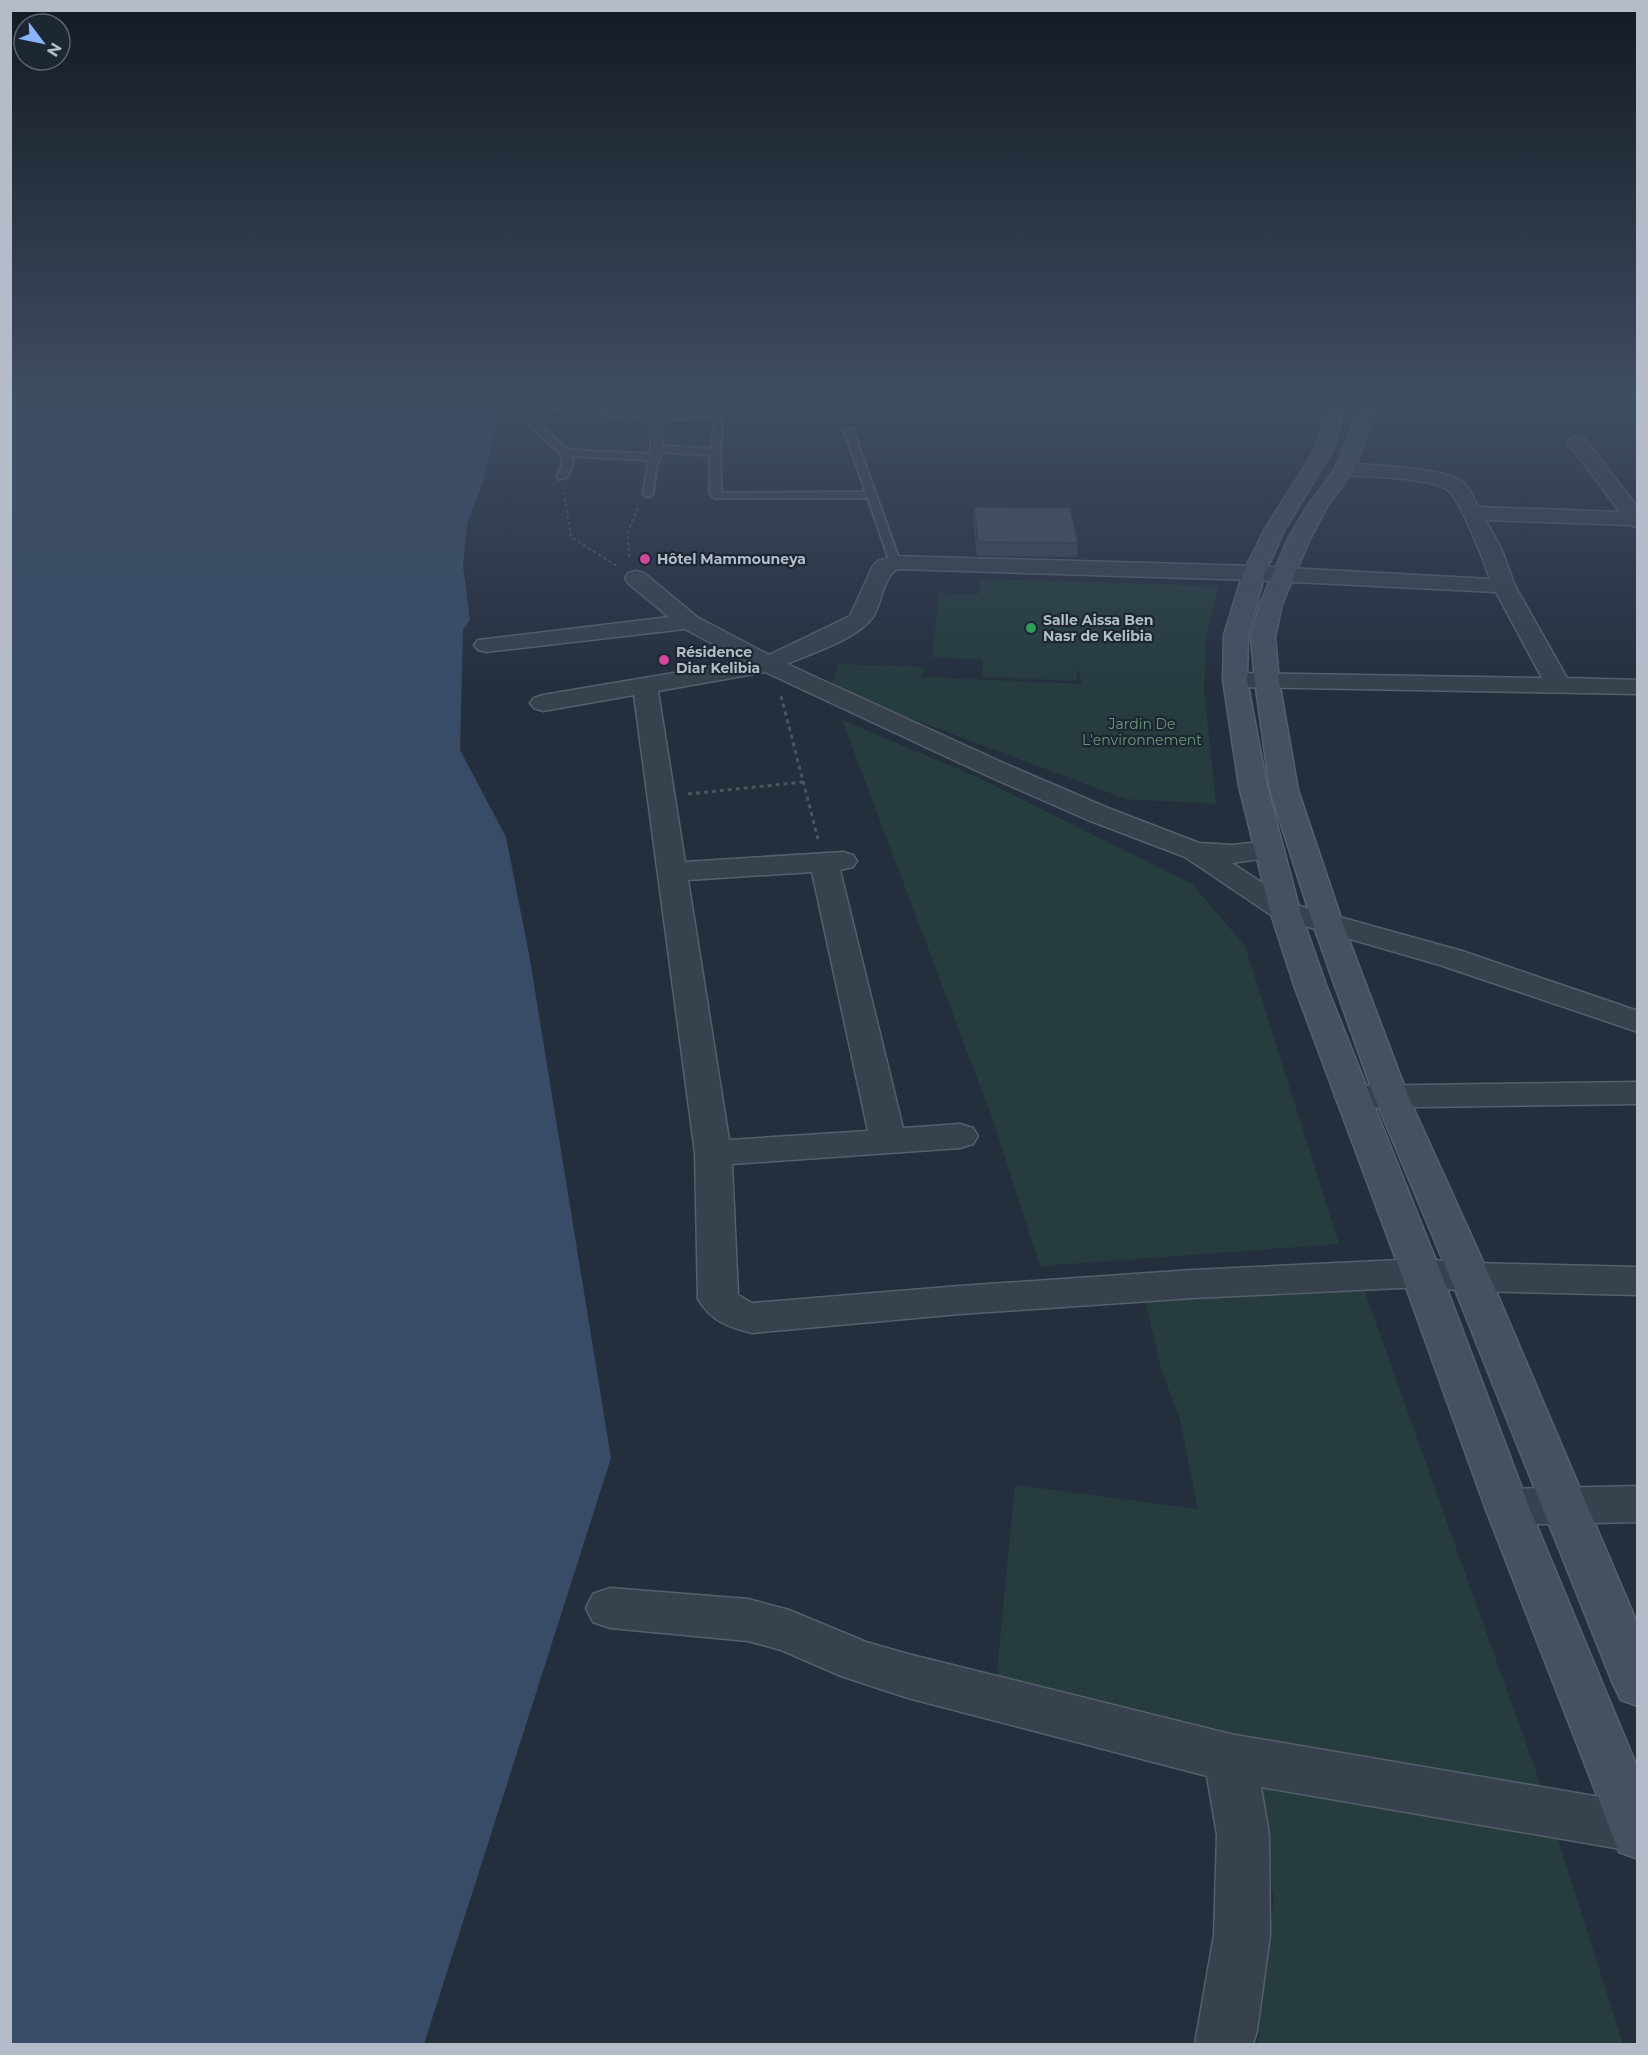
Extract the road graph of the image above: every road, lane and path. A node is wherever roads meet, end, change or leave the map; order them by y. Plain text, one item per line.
1 (565, 497) edge
2 (646, 497) edge
3 (873, 497) edge
4 (1294, 497) edge
5 (1324, 497) edge
6 (1463, 497) edge
7 (1618, 497) edge
8 (1471, 513) junction
9 (1636, 520) edge
10 (895, 562) junction
11 (1269, 574) junction
12 (636, 578) junction
13 (1504, 586) junction
14 (689, 622) junction
15 (486, 645) dead end
16 (775, 668) junction
17 (1251, 680) junction
18 (1558, 685) junction
19 (645, 686) junction
20 (1638, 687) edge
21 (543, 703) dead end
22 (803, 782) junction
23 (662, 797) junction
24 (1195, 850) junction
25 (1270, 850) junction
26 (834, 861) junction
27 (673, 872) junction
28 (1285, 911) junction
29 (1328, 924) junction
30 (1638, 1022) edge
31 (1638, 1093) edge
32 (1391, 1096) junction
33 (1352, 1097) junction
34 (960, 1136) dead end
35 (888, 1140) junction
36 (713, 1153) junction
37 (1421, 1273) junction
38 (1470, 1277) junction
39 (1638, 1281) edge
40 (1638, 1504) edge
41 (1564, 1505) junction
42 (1507, 1507) junction
43 (610, 1608) dead end
44 (1638, 1684) edge
45 (1230, 1758) junction
46 (1636, 1831) edge
47 (1224, 2044) edge

1 - 12 path
2 - 12 path
3 - 10 lane
4 - 11 main road
5 - 11 main road
6 - 8 street
7 - 9 street
8 - 9 street
8 - 13 street
10 - 11 street
10 - 16 street
11 - 13 street
11 - 17 main road
12 - 14 street
13 - 18 street
14 - 15 street
14 - 16 street
16 - 19 street
16 - 22 path
16 - 24 street
17 - 18 street
17 - 25 main road
17 - 29 main road
18 - 20 street
19 - 21 street
19 - 23 street
22 - 23 path
22 - 26 path
23 - 27 street
24 - 25 street
24 - 28 street
25 - 28 main road
26 - 27 street
26 - 35 street
27 - 36 street
28 - 29 street
28 - 33 main road
29 - 30 street
29 - 32 main road
31 - 32 street
32 - 33 street
32 - 38 main road
33 - 37 main road
34 - 35 street
35 - 36 street
36 - 37 street
37 - 38 street
37 - 42 main road
38 - 39 street
38 - 41 main road
40 - 41 street
41 - 42 street
41 - 44 main road
42 - 46 main road
43 - 45 street
45 - 46 street
45 - 47 street

